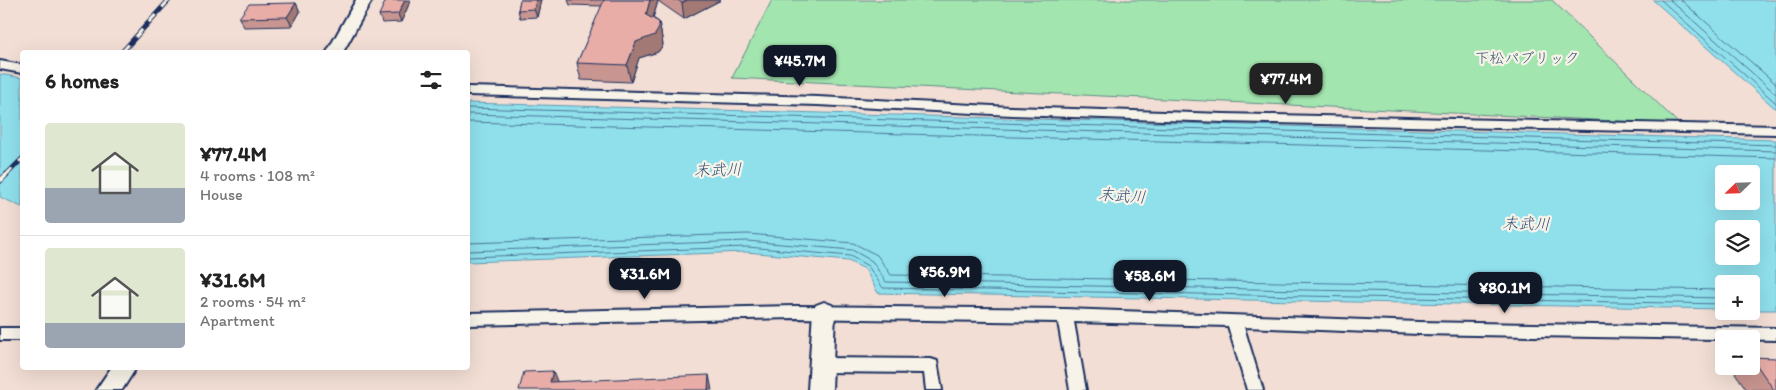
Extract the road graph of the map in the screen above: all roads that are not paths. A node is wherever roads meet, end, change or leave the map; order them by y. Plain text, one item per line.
1 (364, 0) edge
2 (336, 50) edge
3 (0, 65) edge
4 (20, 69) edge
5 (470, 91) edge
6 (1776, 130) edge
7 (824, 311) junction
8 (1065, 315) junction
9 (470, 319) edge
10 (1234, 320) junction
11 (0, 334) edge
12 (20, 334) edge
13 (1776, 334) edge
14 (821, 365) junction
15 (123, 370) edge
16 (108, 390) edge
17 (820, 390) edge
18 (934, 390) edge
19 (1078, 390) edge
20 (1255, 390) edge

1 - 2 main road
3 - 4 street
5 - 6 street
7 - 8 street
7 - 9 street
7 - 14 main road
8 - 10 street
8 - 19 street
10 - 13 street
10 - 20 street
11 - 12 street
14 - 17 main road
14 - 18 street
15 - 16 main road

